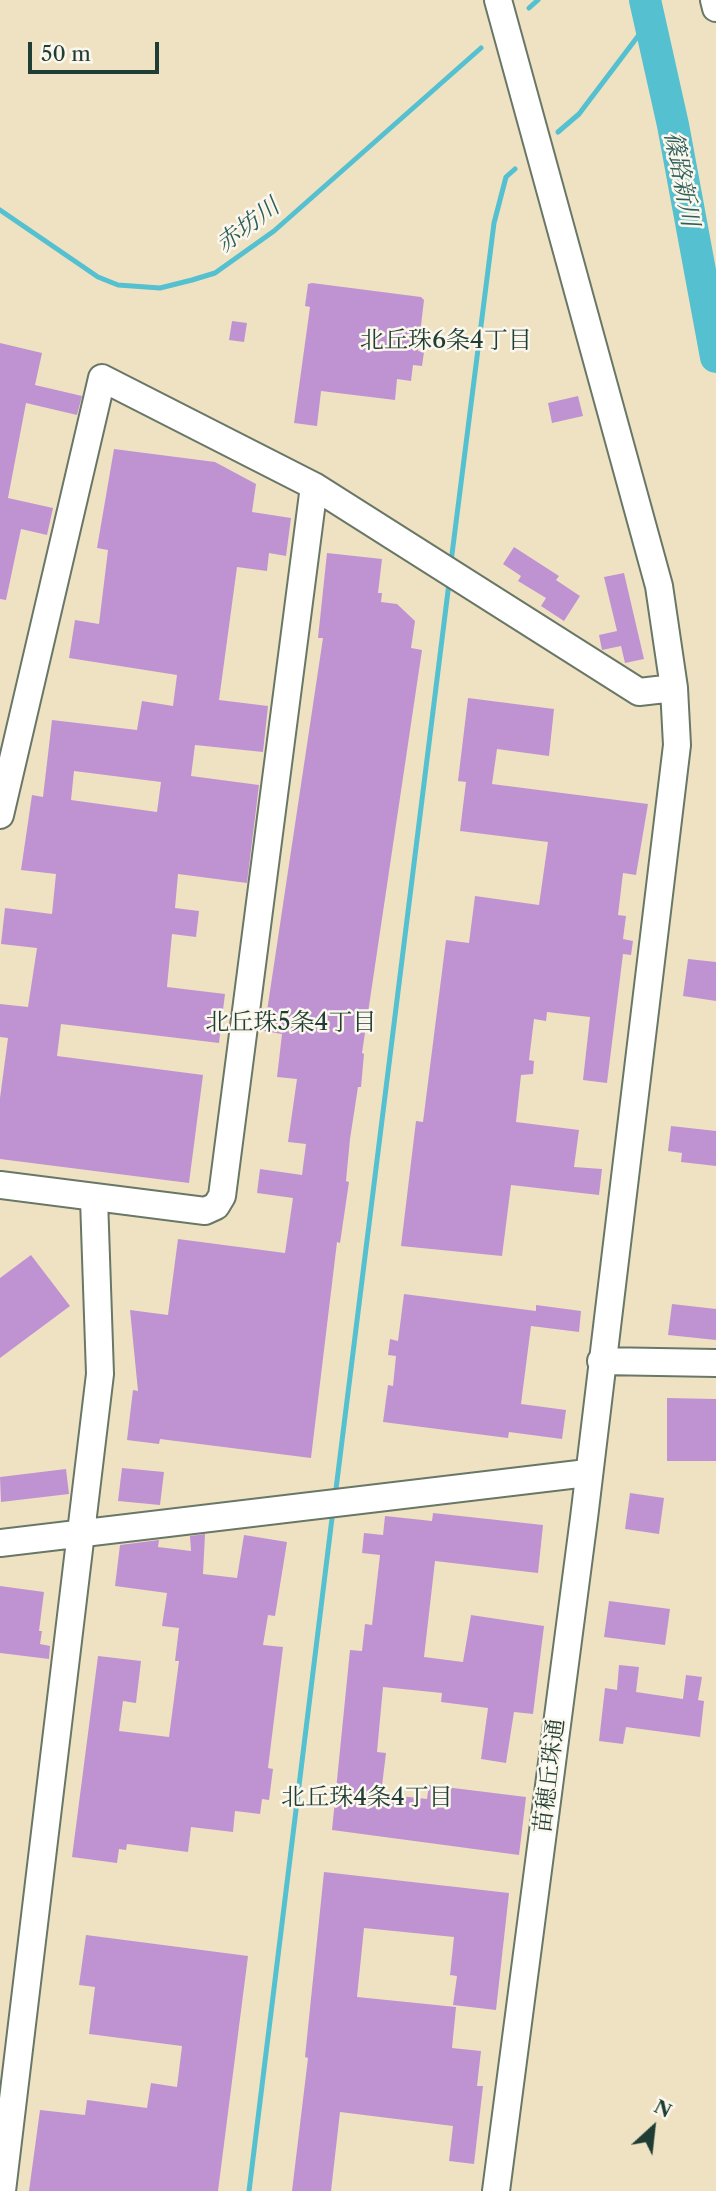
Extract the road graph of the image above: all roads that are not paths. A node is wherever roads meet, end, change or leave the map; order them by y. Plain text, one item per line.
1 (498, 0) edge
2 (714, 0) edge
3 (716, 8) edge
4 (314, 486) junction
5 (674, 688) junction
6 (0, 815) edge
7 (0, 1185) edge
8 (94, 1199) junction
9 (601, 1361) junction
10 (716, 1363) edge
11 (587, 1472) junction
12 (80, 1534) junction
13 (0, 1543) edge
14 (2, 2191) edge
15 (496, 2191) edge

1 - 5 street, 苗穂丘珠通
2 - 3 street
4 - 5 street
4 - 6 street
4 - 8 street
5 - 9 street, 苗穂丘珠通
7 - 8 street
8 - 12 street
9 - 10 street
9 - 11 street, 苗穂丘珠通
11 - 12 street
11 - 15 street, 苗穂丘珠通
12 - 13 street
12 - 14 street

